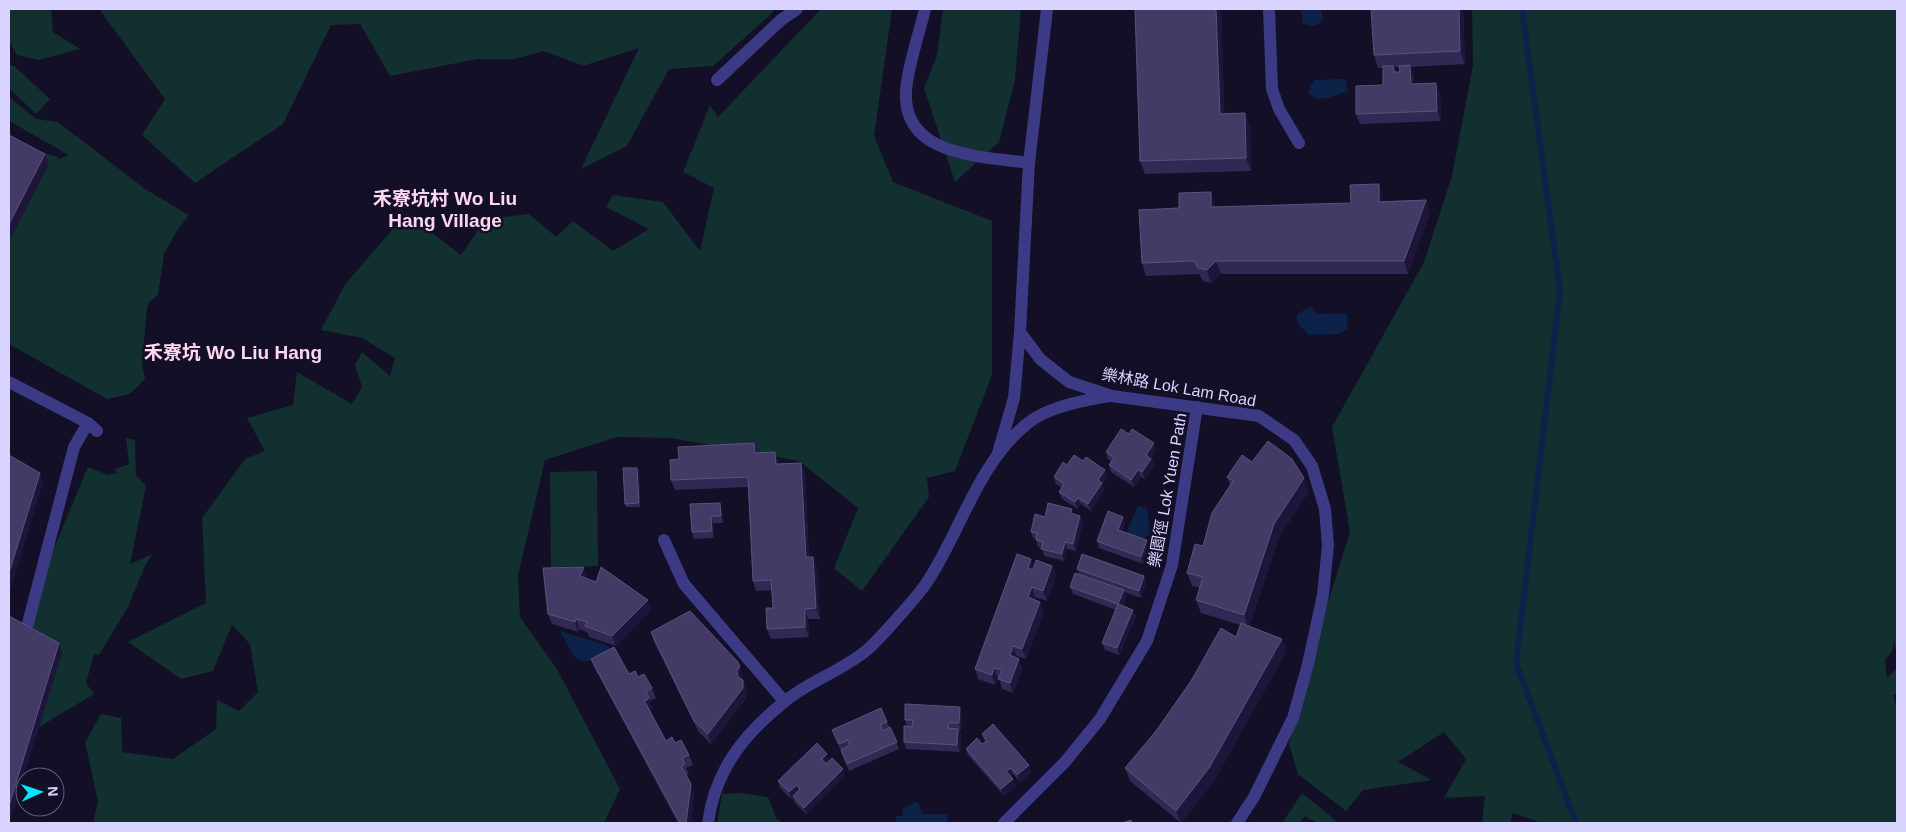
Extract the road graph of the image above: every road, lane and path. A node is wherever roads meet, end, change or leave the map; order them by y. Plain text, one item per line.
1 (798, 9) edge
2 (925, 9) edge
3 (1047, 9) edge
4 (1268, 9) edge
5 (717, 80) dead end
6 (1299, 143) dead end
7 (1029, 163) junction
8 (1020, 332) junction
9 (9, 382) edge
10 (1112, 396) junction
11 (1197, 407) junction
12 (998, 456) junction
13 (664, 540) dead end
14 (28, 627) edge
15 (784, 701) junction
16 (708, 823) edge
17 (1004, 823) edge
18 (1237, 823) edge

1 - 5 street
2 - 7 street
3 - 7 street
4 - 6 street
7 - 8 street
8 - 10 street, 樂林路 Lok Lam Road
8 - 12 street
9 - 14 street
10 - 11 street, 樂林路 Lok Lam Road
10 - 12 street
11 - 17 street, 樂園徑 Lok Yuen Path
11 - 18 street, 樂林路 Lok Lam Road
12 - 15 street
13 - 15 street
15 - 16 street

